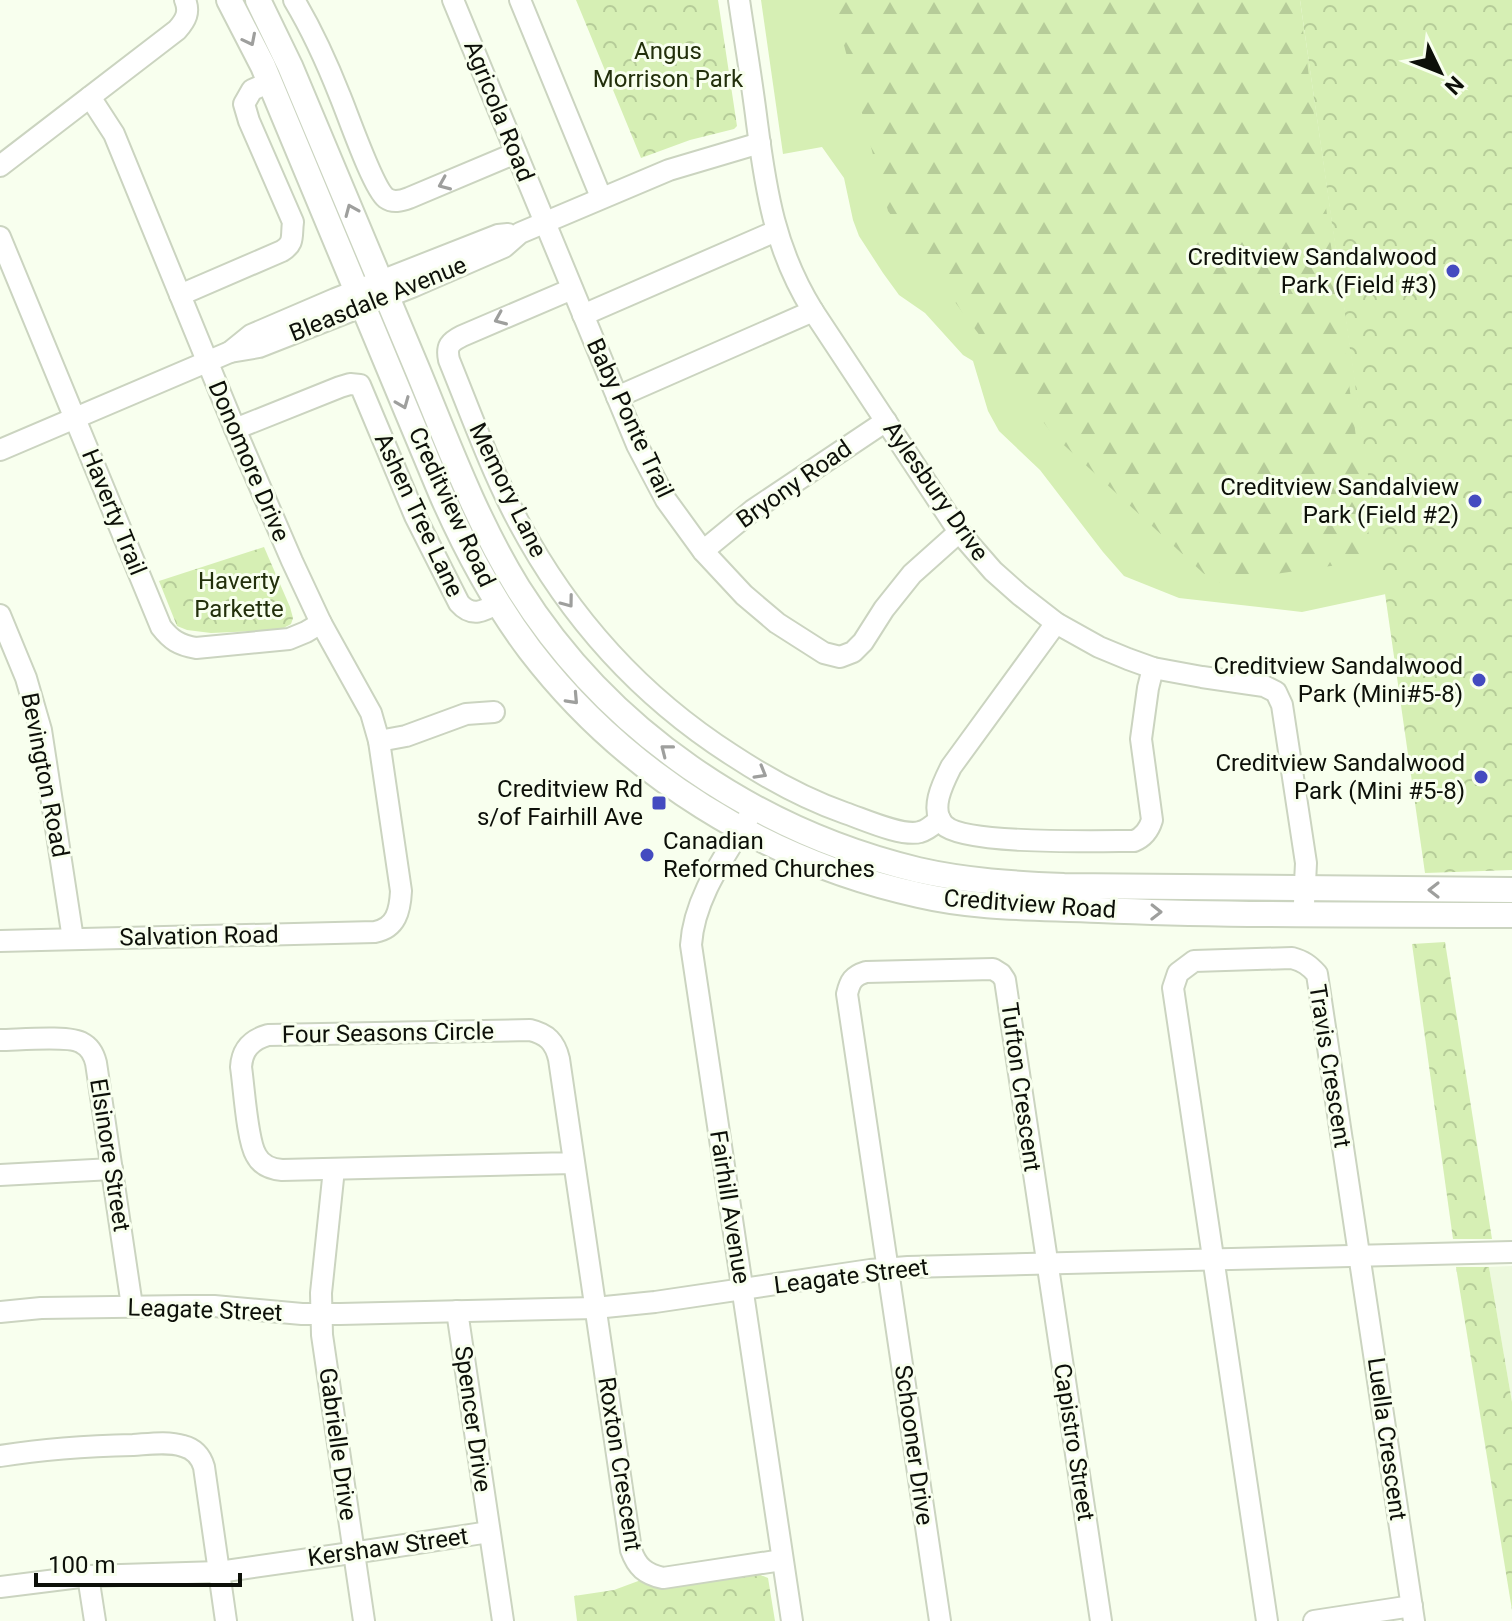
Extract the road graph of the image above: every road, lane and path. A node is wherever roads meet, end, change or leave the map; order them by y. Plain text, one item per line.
1 (185, 0) edge
2 (229, 0) edge
3 (258, 0) edge
4 (294, 0) edge
5 (453, 0) edge
6 (520, 0) edge
7 (739, 0) edge
8 (270, 82) junction
9 (90, 97) junction
10 (760, 143) junction
11 (516, 153) junction
12 (0, 166) edge
13 (601, 197) junction
14 (324, 210) junction
15 (293, 222) junction
16 (544, 222) junction
17 (776, 231) junction
18 (0, 237) edge
19 (383, 289) junction
20 (572, 289) junction
21 (180, 295) junction
22 (360, 298) junction
23 (813, 311) junction
24 (583, 315) junction
25 (208, 362) junction
26 (390, 372) junction
27 (360, 385) junction
28 (617, 397) junction
29 (75, 418) junction
30 (886, 421) junction
31 (235, 429) junction
32 (0, 450) edge
33 (959, 532) junction
34 (703, 551) junction
35 (498, 603) junction
36 (0, 615) edge
37 (321, 623) junction
38 (1056, 623) junction
39 (1153, 668) junction
40 (494, 712) dead end
41 (379, 741) junction
42 (755, 807) junction
43 (940, 819) junction
44 (742, 829) junction
45 (1305, 889) junction
46 (1512, 890) edge
47 (1304, 913) junction
48 (1512, 915) edge
49 (394, 922) joint
50 (73, 939) junction
51 (0, 941) edge
52 (0, 1040) edge
53 (574, 1163) junction
54 (112, 1169) junction
55 (334, 1169) junction
56 (0, 1175) edge
57 (1512, 1252) edge
58 (1360, 1257) junction
59 (1212, 1259) junction
60 (1047, 1263) junction
61 (888, 1269) junction
62 (743, 1289) junction
63 (132, 1306) junction
64 (595, 1308) junction
65 (457, 1311) junction
66 (0, 1312) edge
67 (322, 1314) junction
68 (0, 1456) edge
69 (489, 1532) junction
70 (354, 1552) junction
71 (782, 1560) junction
72 (219, 1572) junction
73 (88, 1576) junction
74 (0, 1587) edge
75 (1413, 1613) edge
76 (95, 1621) edge
77 (226, 1621) edge
78 (364, 1621) edge
79 (503, 1621) edge
80 (792, 1621) edge
81 (940, 1621) edge
82 (1101, 1621) edge
83 (1267, 1621) edge
84 (1314, 1621) edge

1 - 9 street
2 -> 8 main road, Creditview Road
19 -> 3 main road, Creditview Road
11 -> 4 street
5 - 11 street, Agricola Road
6 - 13 street
7 - 10 street, Aylesbury Drive
8 - 14 main road, Creditview Road
8 - 15 street
9 - 12 street
9 - 21 street, Donomore Drive
10 - 13 street, Bleasdale Avenue
10 - 17 street, Aylesbury Drive
11 - 16 street, Agricola Road
13 - 16 street, Bleasdale Avenue
14 - 15 street
14 - 22 main road, Creditview Road
15 - 21 street
16 - 19 street, Bleasdale Avenue
16 - 20 street, Baby Ponte Trail
17 - 23 street, Aylesbury Drive
17 - 24 street
18 - 29 street, Haverty Trail
19 - 22 street, Bleasdale Avenue
42 -> 19 main road, Creditview Road
20 - 24 street, Baby Ponte Trail
20 -> 43 street, Memory Lane
21 - 25 street, Donomore Drive
22 - 25 street, Bleasdale Avenue
22 - 26 main road, Creditview Road
23 - 28 street
23 - 30 street, Aylesbury Drive
24 - 28 street, Baby Ponte Trail
25 - 29 street, Bleasdale Avenue
25 - 31 street, Donomore Drive
26 - 27 street
26 -> 35 main road, Creditview Road
27 - 31 street
27 - 35 street, Ashen Tree Lane
28 - 34 street, Baby Ponte Trail
29 - 32 street, Bleasdale Avenue
29 - 37 street, Haverty Trail
30 - 33 street, Aylesbury Drive
30 - 34 street, Bryony Road
31 - 37 street, Donomore Drive
33 - 34 street, Baby Ponte Trail
33 - 38 street, Aylesbury Drive
35 -> 44 main road, Creditview Road
36 - 50 street, Bevington Road
37 - 41 street, Donomore Drive
38 - 39 street, Aylesbury Drive
38 - 43 street
39 - 43 street
39 - 45 street, Aylesbury Drive
40 - 41 street
41 - 49 street, Donomore Drive
42 - 44 street, Fairhill Avenue
42 - 45 main road, Creditview Road
44 -> 47 main road, Creditview Road
44 - 62 street, Fairhill Avenue
46 -> 45 main road, Creditview Road
45 - 47 street, Aylesbury Drive
47 - 48 main road, Creditview Road
49 - 50 street, Salvation Road
50 - 51 street, Salvation Road
52 - 54 street, Elsinore Street
53 - 55 street, Four Seasons Circle
53 - 55 street, Four Seasons Circle
53 - 64 street, Four Seasons Circle
54 - 56 street
54 - 63 street, Elsinore Street
55 - 67 street, Gabrielle Drive
57 - 58 street, Leagate Street
58 - 59 street, Leagate Street
58 - 59 street, Travis Crescent
58 - 75 street, Luella Crescent
59 - 60 street, Leagate Street
59 - 83 street
60 - 61 street, Leagate Street
60 - 61 street, Tufton Crescent
60 - 82 street, Capistro Street
61 - 62 street, Leagate Street
61 - 81 street, Schooner Drive
62 - 64 street, Leagate Street
62 - 71 street, Fairhill Avenue
63 - 66 street, Leagate Street
63 - 67 street, Leagate Street
64 - 65 street, Leagate Street
64 - 71 street, Roxton Crescent
65 - 67 street, Leagate Street
65 - 69 street, Spencer Drive
67 - 70 street, Gabrielle Drive
68 - 72 street
69 - 70 street, Kershaw Street
69 - 79 street, Spencer Drive
70 - 72 street, Kershaw Street
70 - 78 street, Gabrielle Drive
71 - 80 street, Fairhill Avenue
72 - 73 street, Kershaw Street
72 - 77 street
73 - 74 street, Kershaw Street
73 - 76 street
75 - 84 street

